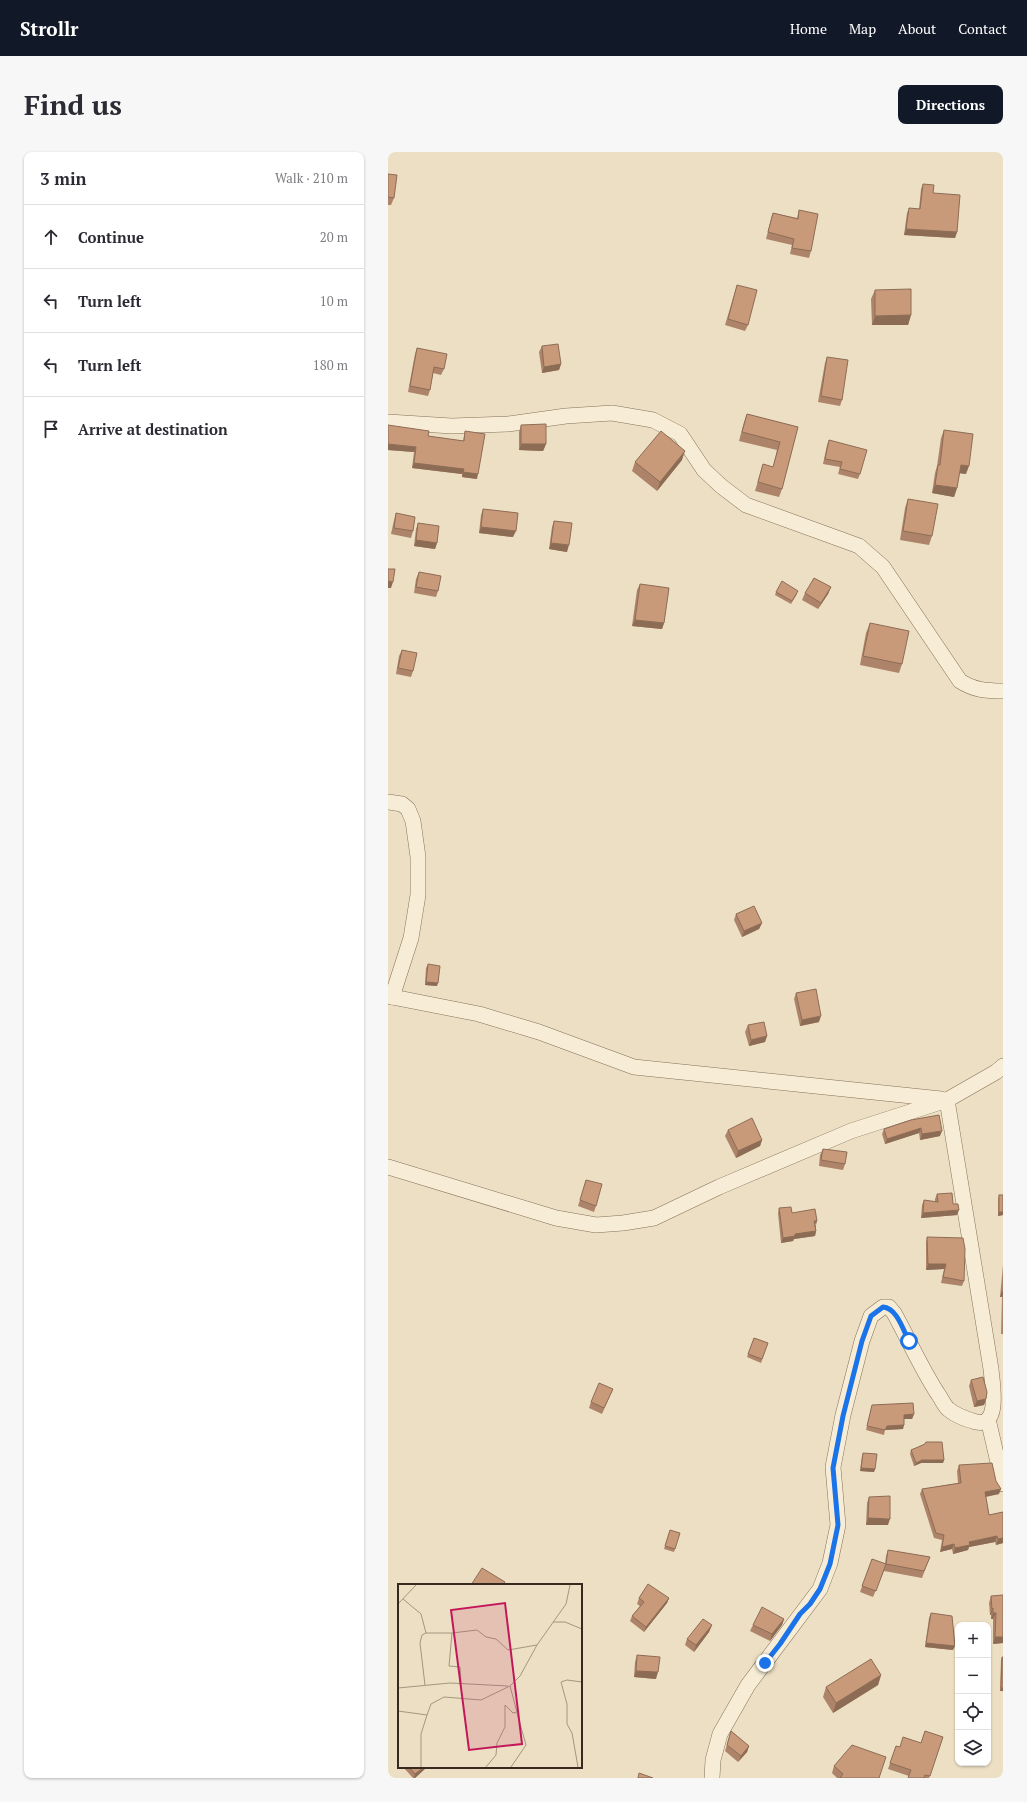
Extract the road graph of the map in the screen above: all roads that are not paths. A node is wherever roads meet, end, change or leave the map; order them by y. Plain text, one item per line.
1 (388, 422) edge
2 (1003, 690) edge
3 (388, 802) edge
4 (390, 997) edge
5 (1003, 1066) edge
6 (947, 1100) junction
7 (388, 1167) edge
8 (988, 1419) junction
9 (1003, 1484) edge
10 (712, 1778) edge

1 - 2 street
3 - 4 street
4 - 6 street
5 - 6 street
6 - 7 street
6 - 8 street
8 - 9 street
8 - 10 street

